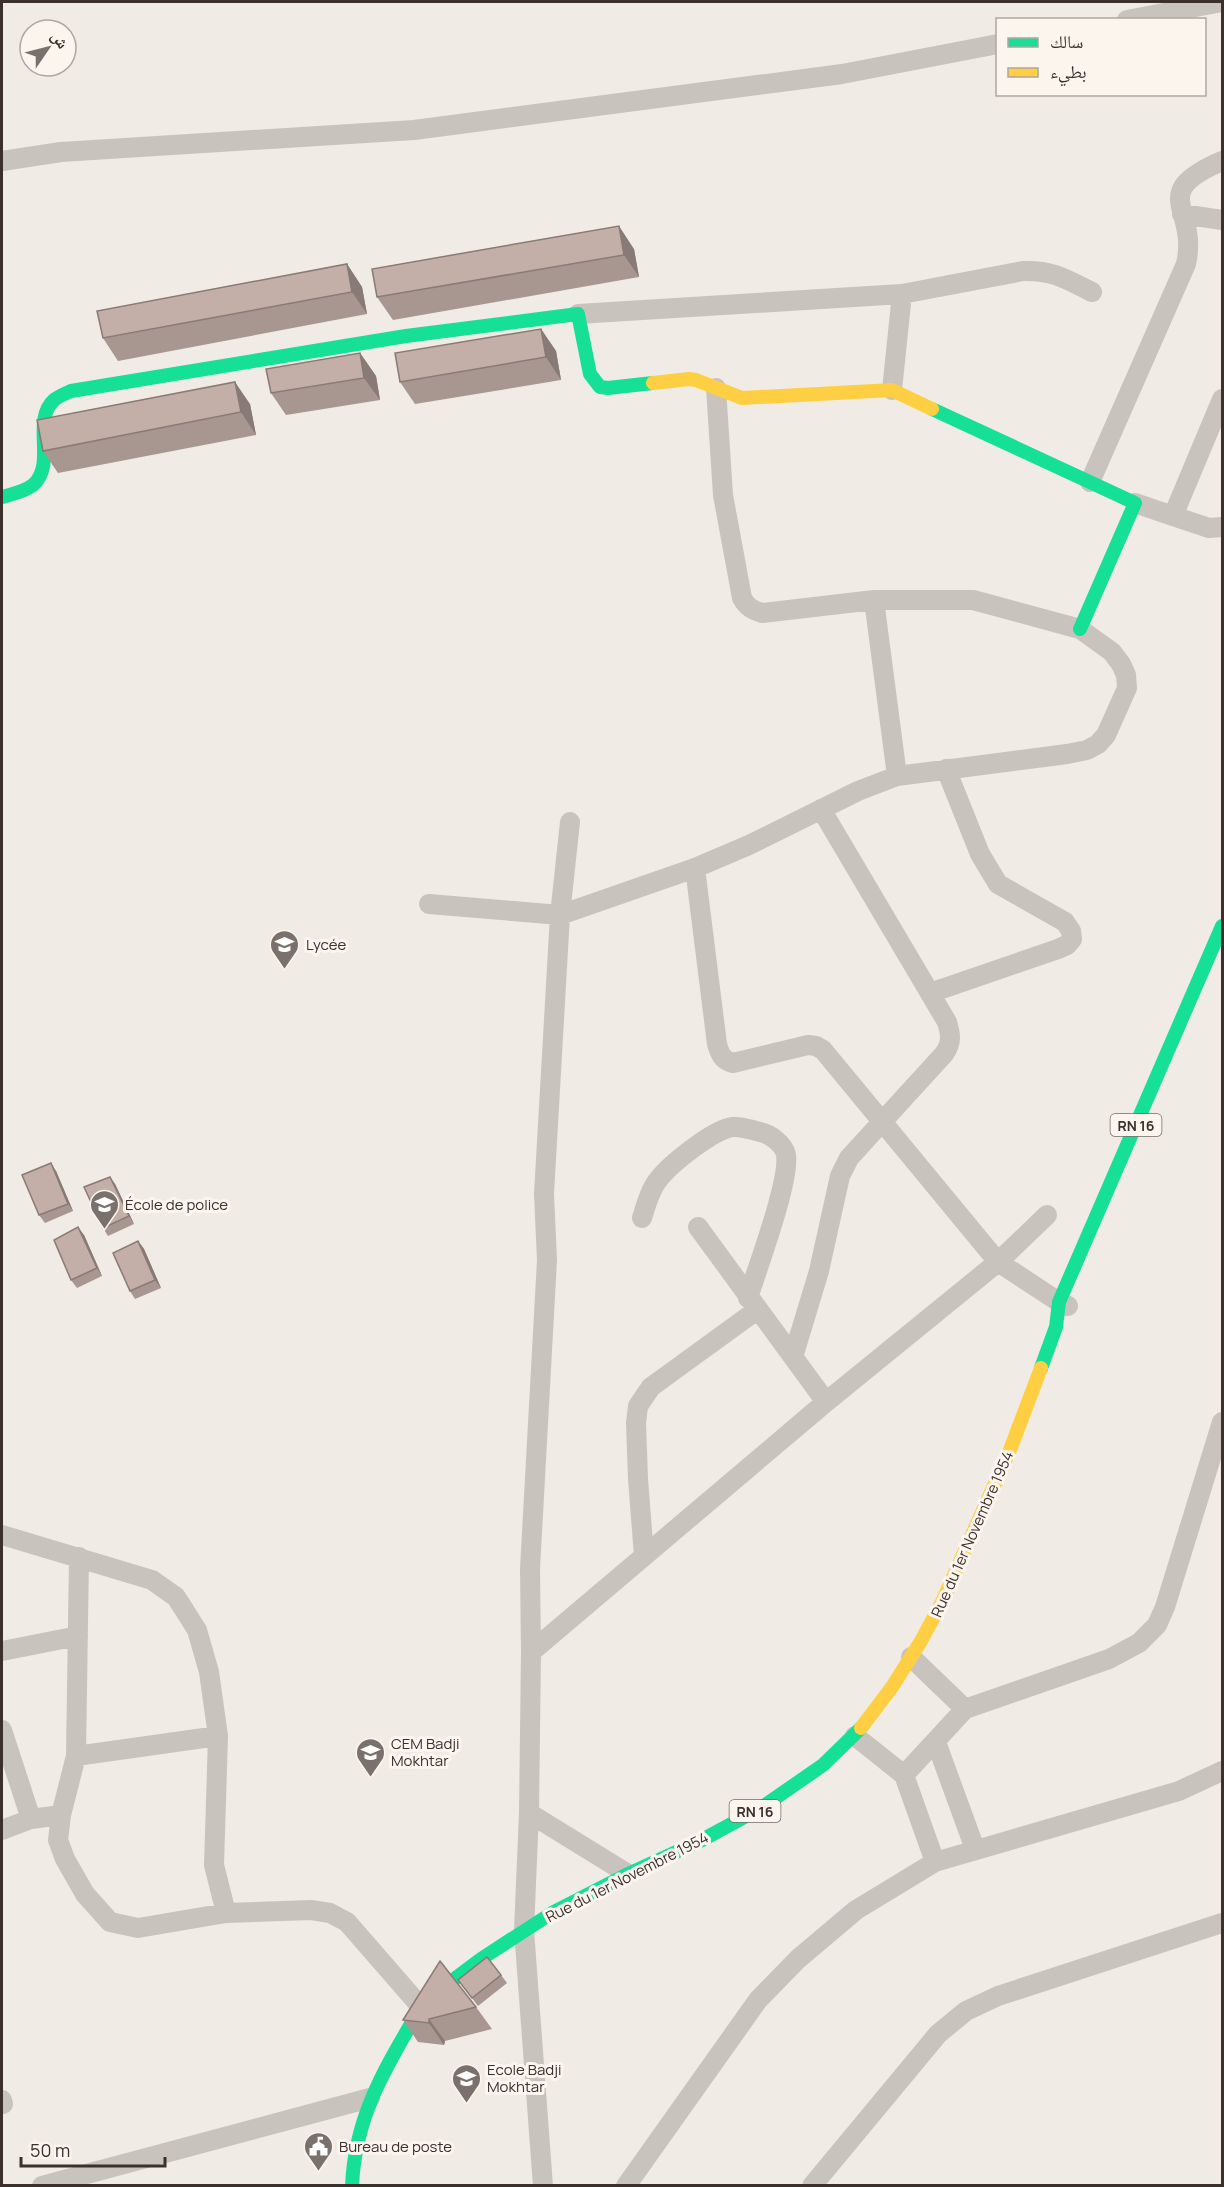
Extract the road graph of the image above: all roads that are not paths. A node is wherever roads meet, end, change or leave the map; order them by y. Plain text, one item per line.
1 (1222, 2) edge
2 (1138, 18) edge
3 (996, 44) edge
4 (2, 161) edge
5 (1222, 161) edge
6 (1182, 214) junction
7 (1222, 220) edge
8 (1092, 292) dead end
9 (902, 294) junction
10 (578, 314) junction
11 (716, 388) junction
12 (892, 390) junction
13 (1222, 399) edge
14 (1090, 482) junction
15 (2, 497) edge
16 (1135, 503) junction
17 (1173, 516) junction
18 (1222, 526) edge
19 (874, 600) junction
20 (1080, 629) junction
21 (946, 769) junction
22 (897, 776) junction
23 (821, 809) junction
24 (570, 822) dead end
25 (695, 868) junction
26 (429, 904) dead end
27 (560, 915) junction
28 (1222, 926) edge
29 (930, 993) junction
30 (883, 1122) junction
31 (1047, 1215) dead end
32 (642, 1218) dead end
33 (698, 1227) dead end
34 (998, 1262) junction
35 (1070, 1302) junction
36 (753, 1304) junction
37 (793, 1357) junction
38 (826, 1402) junction
39 (1222, 1422) edge
40 (2, 1535) edge
41 (644, 1556) junction
42 (79, 1557) junction
43 (78, 1636) junction
44 (2, 1651) edge
45 (531, 1652) junction
46 (911, 1657) junction
47 (965, 1709) junction
48 (2, 1730) edge
49 (218, 1736) junction
50 (855, 1736) junction
51 (936, 1742) junction
52 (76, 1756) junction
53 (1222, 1771) edge
54 (904, 1775) junction
55 (529, 1813) junction
56 (61, 1815) junction
57 (31, 1819) junction
58 (2, 1830) edge
59 (975, 1849) junction
60 (935, 1862) junction
61 (628, 1874) junction
62 (226, 1913) junction
63 (1222, 1923) edge
64 (524, 1930) junction
65 (421, 2007) junction
66 (370, 2098) junction
67 (42, 2186) edge
68 (352, 2186) edge
69 (543, 2186) edge
70 (626, 2186) edge
71 (812, 2186) edge

1 - 2 street
3 - 4 street
5 - 6 street
6 - 7 street
6 - 14 street
8 - 9 street
9 - 10 street
9 - 12 street
10 - 11 main road
10 - 15 main road
11 - 12 main road
11 - 19 street
12 - 14 main road
13 - 17 street
14 - 16 main road
16 - 17 street
16 - 20 main road
17 - 18 street
19 - 20 street
19 - 22 street
20 - 21 street
21 - 22 street
21 - 29 street
22 - 23 street
23 - 25 street
23 - 29 street
24 - 27 street
25 - 27 street
25 - 30 street
26 - 27 street
27 - 45 street
28 - 35 main road, RN 16
29 - 30 street
30 - 34 street
30 - 37 street
31 - 34 street
32 - 36 street
33 - 36 street
34 - 35 street
34 - 38 street
35 - 46 main road, Rue du 1er Novembre 1954 / RN 16
36 - 37 street
36 - 41 street
37 - 38 street
38 - 41 street
39 - 47 street
40 - 42 street
41 - 45 street
42 - 43 street
42 - 49 street
43 - 44 street
43 - 52 street
45 - 55 street
46 - 47 street
46 - 50 main road, Rue du 1er Novembre 1954 / RN 16
47 - 51 street
48 - 57 street
49 - 52 street
49 - 62 street
50 - 54 street
50 - 61 main road, Rue du 1er Novembre 1954 / RN 16
51 - 54 street
51 - 59 street
52 - 56 street
53 - 59 street
54 - 60 street
55 - 61 street
55 - 64 street
56 - 57 street
56 - 62 street
57 - 58 street
59 - 60 street
60 - 70 street
61 - 64 main road, Rue du 1er Novembre 1954 / RN 16
62 - 65 street
63 - 71 street
64 - 65 main road, Rue du 1er Novembre 1954 / RN 16
64 - 69 street
65 - 66 main road, Rue du 1er Novembre 1954 / RN 16
66 - 67 street
66 - 68 main road, Rue du 1er Novembre 1954 / RN 16

